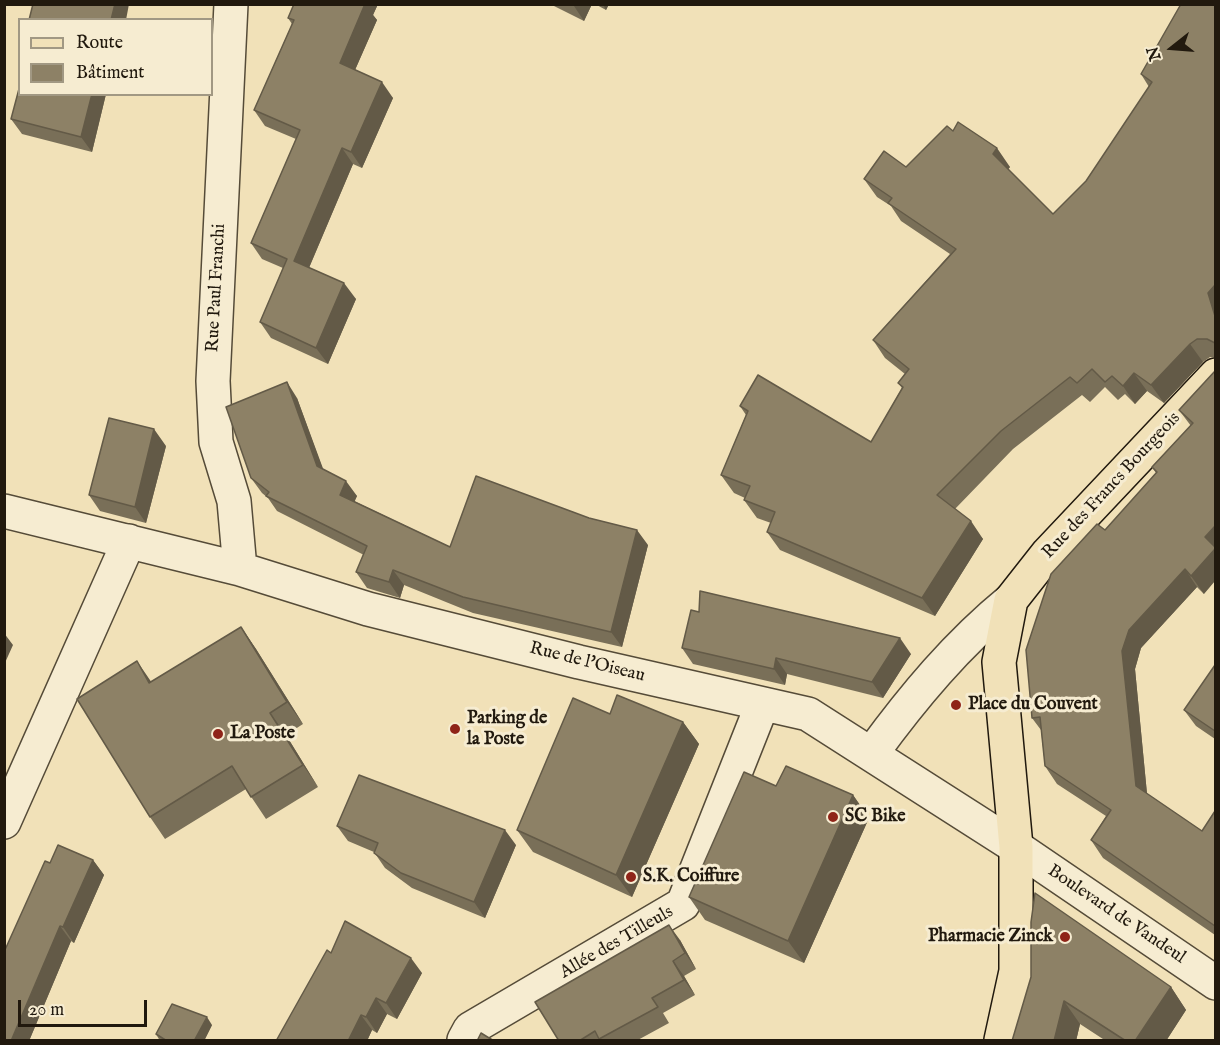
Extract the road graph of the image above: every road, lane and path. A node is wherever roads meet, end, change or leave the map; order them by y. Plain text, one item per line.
1 (231, 4) edge
2 (1215, 375) edge
3 (4, 511) edge
4 (129, 541) junction
5 (240, 569) junction
6 (1011, 600) junction
7 (762, 705) junction
8 (872, 753) junction
9 (4, 822) edge
10 (1016, 848) junction
11 (1215, 983) edge
12 (464, 1041) edge
13 (1001, 1041) edge

1 - 5 street, Rue Paul Franchi
2 - 6 main road, Rue des Francs Bourgeois
3 - 4 street, Rue de l'Oiseau
4 - 5 street, Rue de l'Oiseau
4 - 9 street
5 - 7 street, Rue de l'Oiseau
6 - 8 street, Rue des Francs Bourgeois
6 - 10 main road, Rue des Francs Bourgeois
7 - 8 street, Rue de l'Oiseau
7 - 12 street, Allée des Tilleuls
8 - 10 street, Rue de l'Oiseau
10 - 11 street, Boulevard de Vandeul
10 - 13 main road, Rue des Francs Bourgeois

